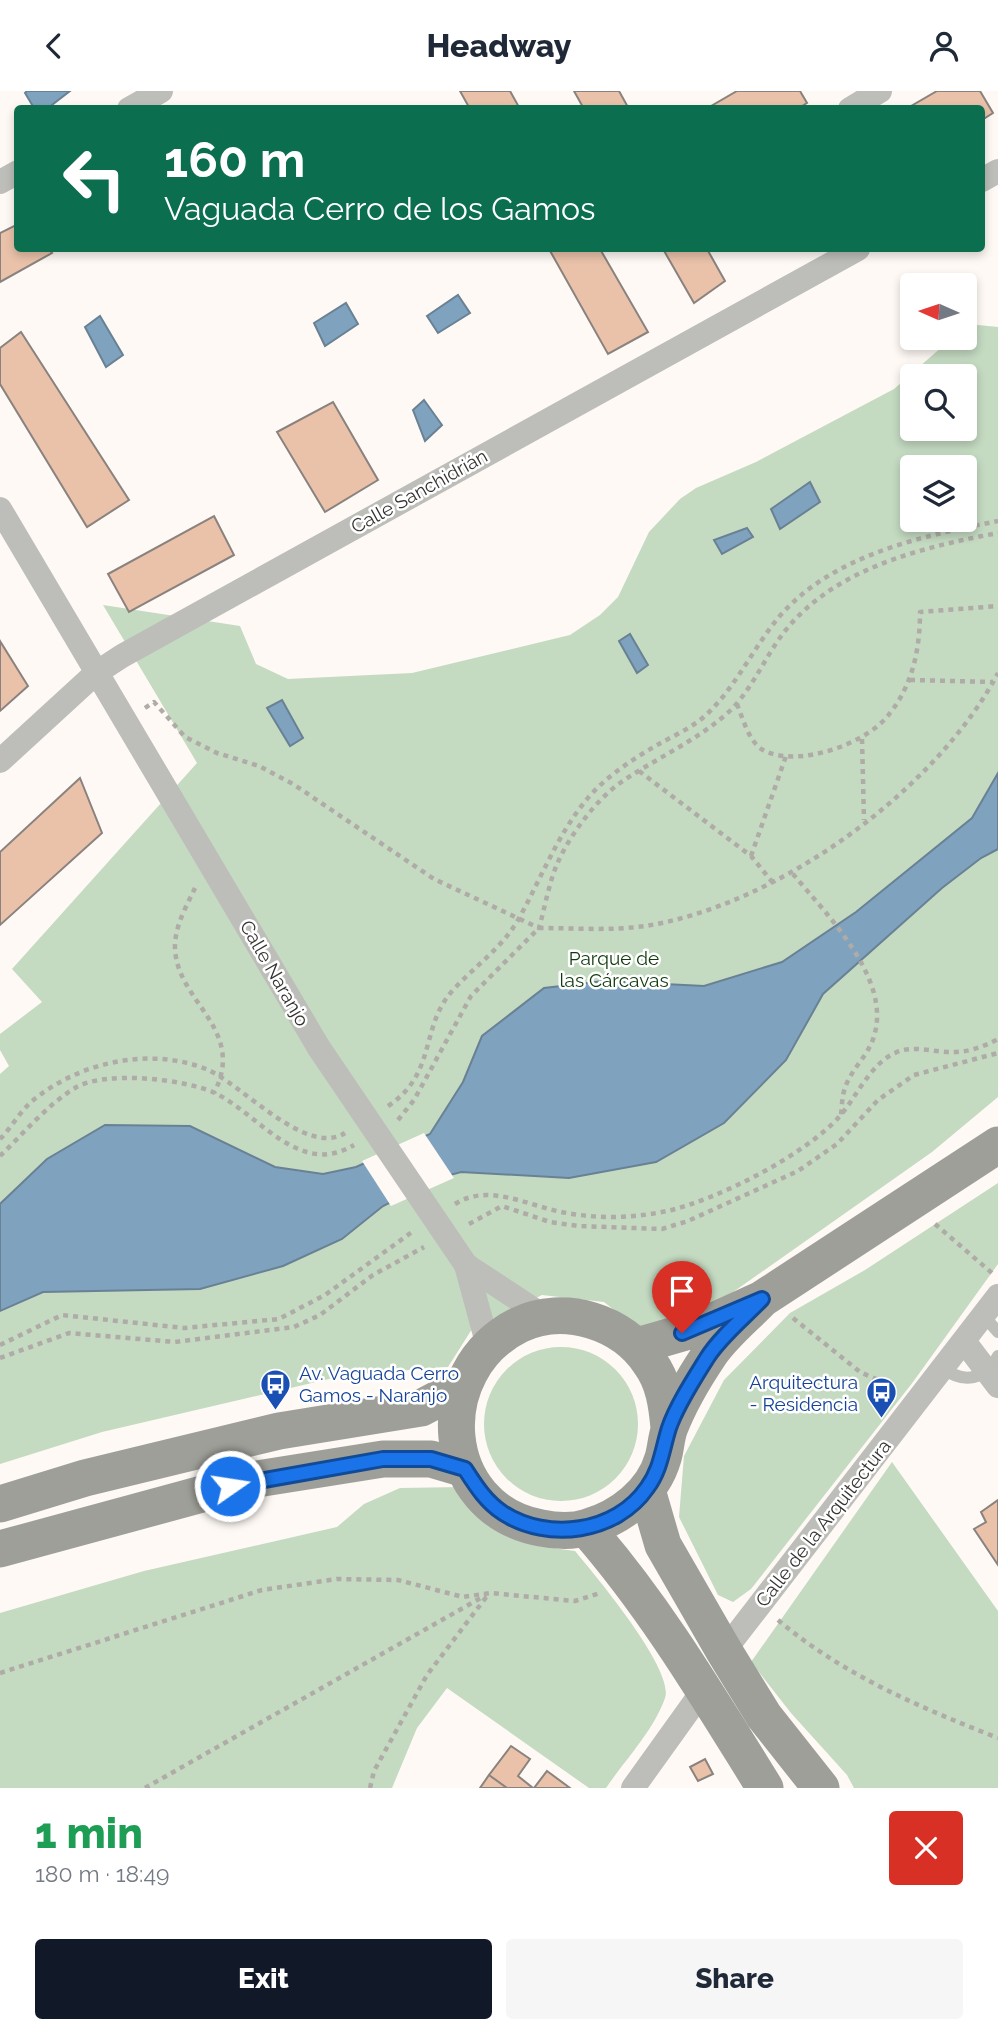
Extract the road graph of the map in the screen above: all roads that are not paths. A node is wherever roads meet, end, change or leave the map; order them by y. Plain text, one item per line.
1 (160, 91) edge
2 (880, 91) edge
3 (127, 102) edge
4 (857, 105) edge
5 (853, 252) edge
6 (0, 509) edge
7 (96, 673) junction
8 (0, 761) edge
9 (998, 1145) edge
10 (466, 1265) junction
11 (769, 1295) junction
12 (993, 1315) edge
13 (545, 1317) junction
14 (964, 1341) junction
15 (488, 1346) junction
16 (637, 1346) junction
17 (943, 1369) junction
18 (995, 1371) edge
19 (461, 1387) junction
20 (669, 1428) junction
21 (465, 1469) junction
22 (647, 1490) junction
23 (0, 1504) edge
24 (586, 1528) junction
25 (0, 1549) edge
26 (724, 1651) junction
27 (704, 1689) junction
28 (633, 1788) edge
29 (765, 1788) edge
30 (821, 1788) edge

1 - 3 street
2 - 4 street
5 - 7 street, Calle Sanchidrián
6 - 7 street, Calle Naranjo
7 - 8 street, Calle Sanchidrián
7 - 10 street, Calle Naranjo, bridge
9 - 11 main road
10 - 13 street, Calle Naranjo
10 - 15 street, Calle Naranjo
11 - 16 main road
11 - 20 main road
12 - 14 street, Calle de la Arquitectura
13 - 15 main road
13 - 16 main road
14 - 17 street, Calle de la Arquitectura
14 - 18 street
15 - 19 main road
16 - 20 main road
17 - 18 lane
17 - 26 street, Calle de la Arquitectura
19 - 21 main road
19 - 23 main road
20 - 22 main road
21 - 24 main road
21 - 25 main road
22 - 24 main road
22 - 26 main road
24 - 27 main road
26 - 30 main road
27 - 28 street
27 - 29 main road

